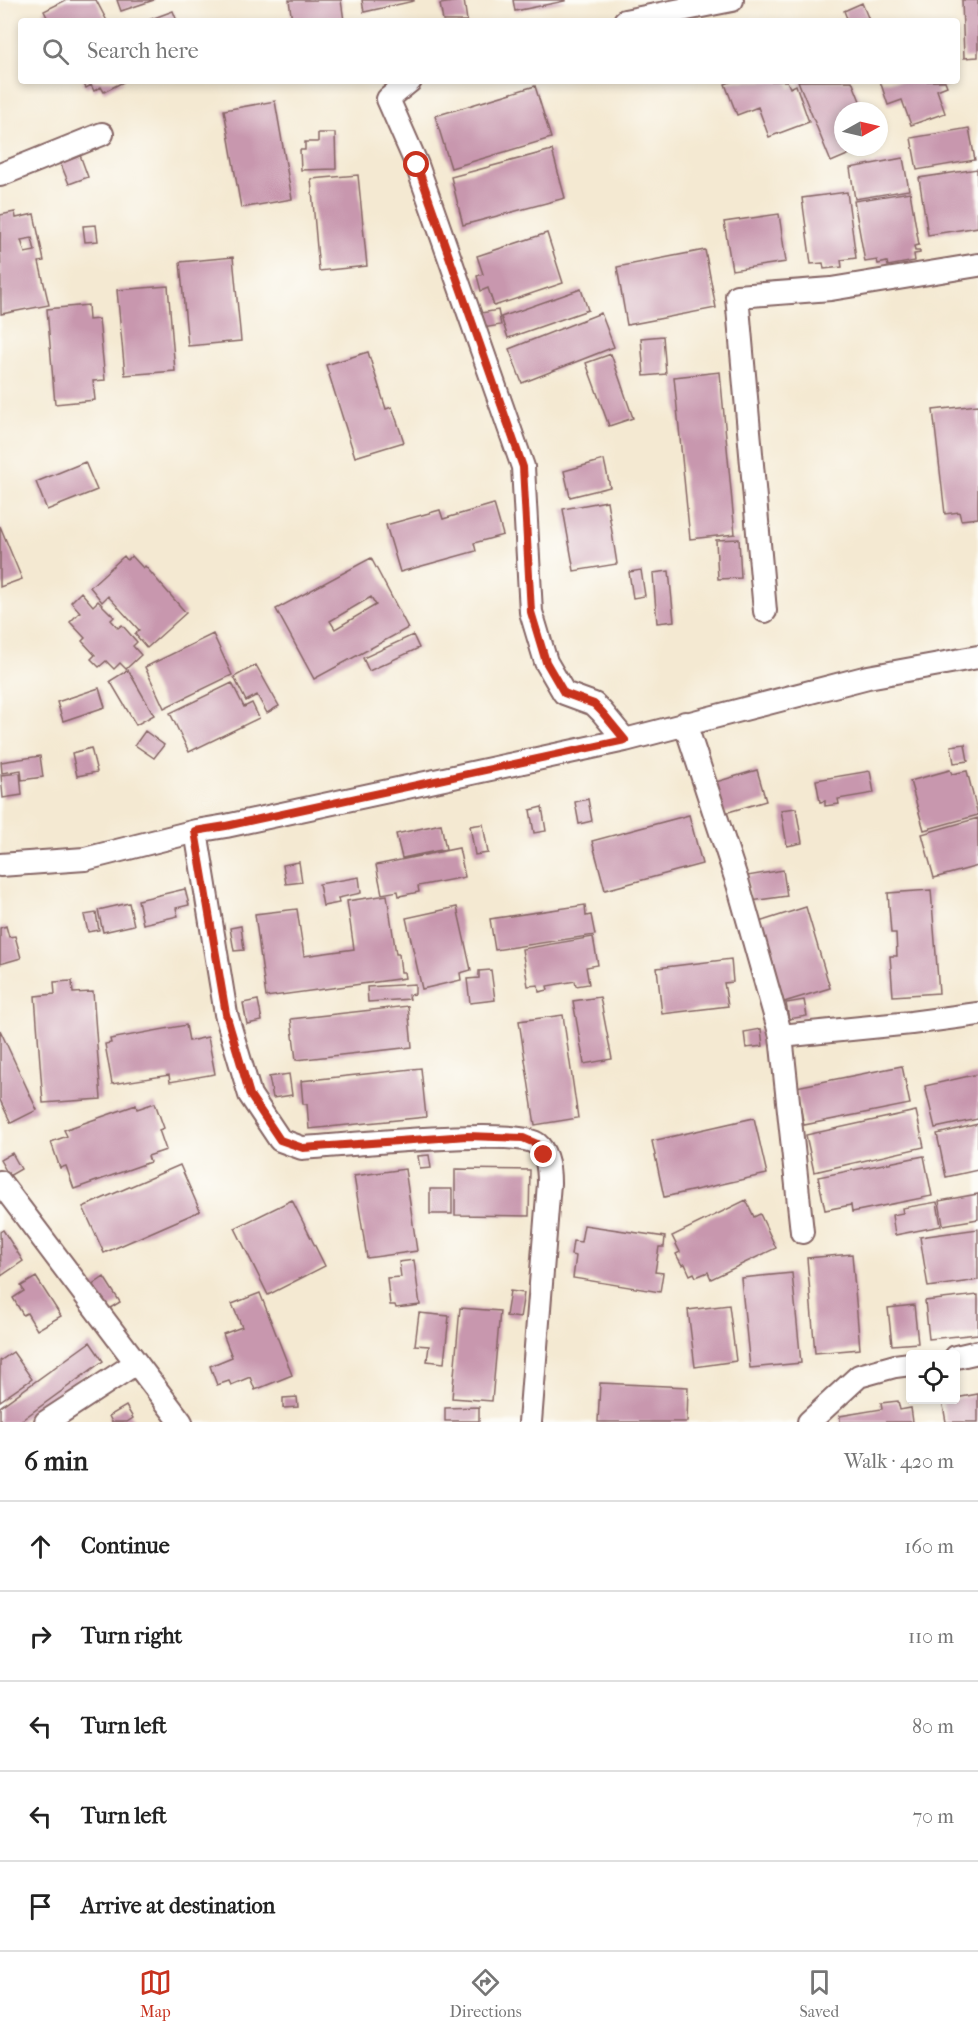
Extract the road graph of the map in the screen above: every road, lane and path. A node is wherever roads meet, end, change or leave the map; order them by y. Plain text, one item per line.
1 (732, 0) edge
2 (640, 18) edge
3 (406, 84) edge
4 (102, 134) dead end
5 (0, 175) edge
6 (978, 265) edge
7 (765, 611) dead end
8 (978, 657) edge
9 (685, 723) junction
10 (625, 740) junction
11 (195, 831) junction
12 (0, 865) edge
13 (978, 1014) edge
14 (781, 1036) junction
15 (0, 1182) edge
16 (802, 1232) dead end
17 (978, 1352) edge
18 (960, 1357) edge
19 (136, 1363) junction
20 (906, 1365) edge
21 (46, 1422) edge
22 (181, 1422) edge
23 (530, 1422) edge
24 (808, 1422) edge

1 - 2 street
3 - 10 street
4 - 5 street
6 - 7 street
8 - 9 street
9 - 10 street
9 - 14 street
10 - 11 street
11 - 12 street
11 - 23 street
13 - 14 street
14 - 16 street
15 - 19 street
17 - 18 street
19 - 21 street
19 - 22 street
20 - 24 street

